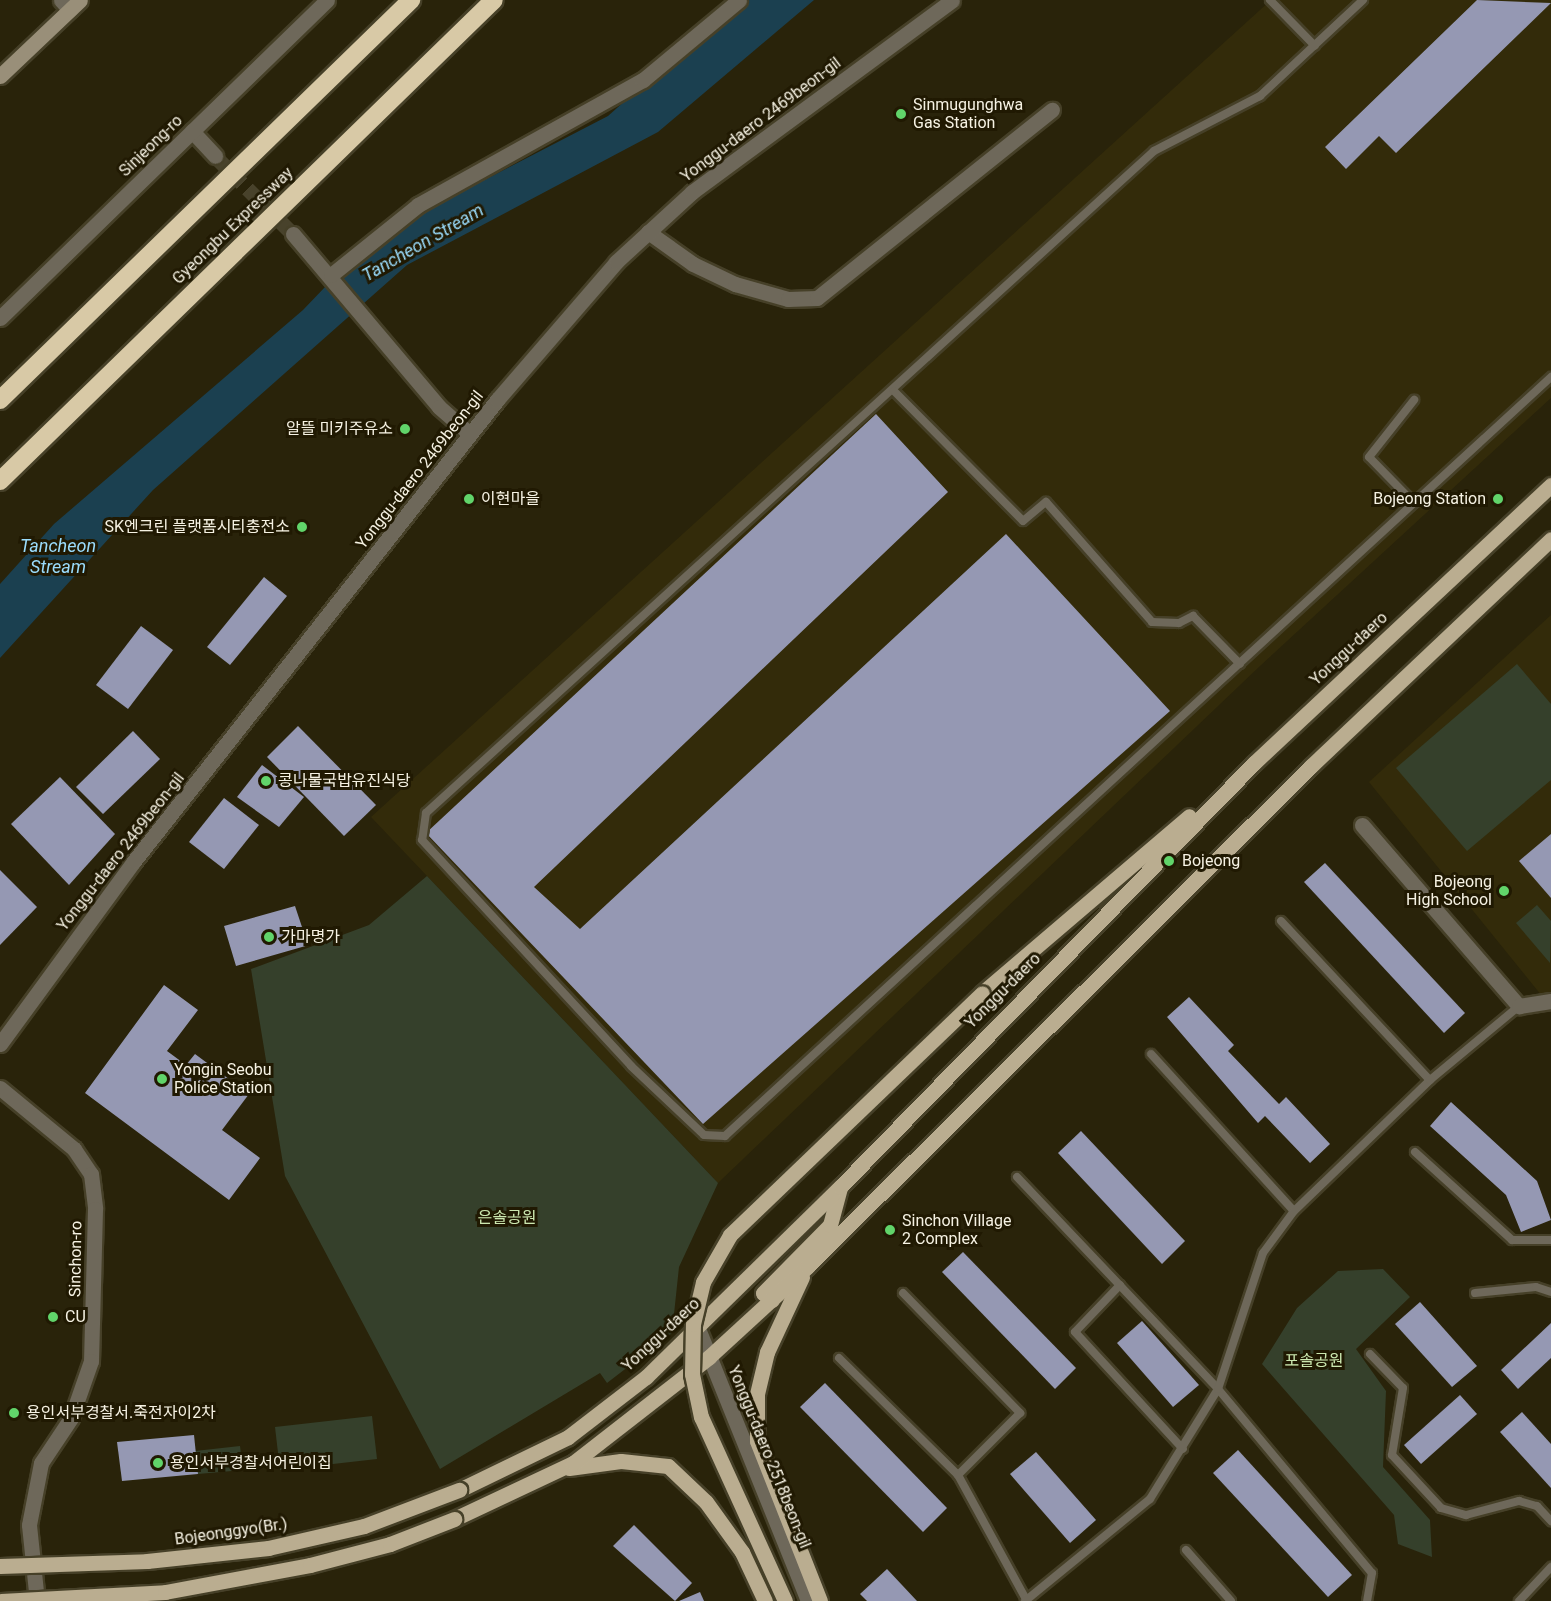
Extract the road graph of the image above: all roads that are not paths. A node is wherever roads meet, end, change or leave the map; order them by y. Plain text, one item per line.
1 (327, 0) edge
2 (411, 0) edge
3 (494, 0) edge
4 (739, 0) edge
5 (952, 0) edge
6 (1270, 0) edge
7 (1363, 0) edge
8 (70, 3) edge
9 (1315, 46) junction
10 (0, 76) edge
11 (1052, 110) dead end
12 (192, 131) junction
13 (215, 156) tunnel mouth
14 (648, 232) junction
15 (293, 234) tunnel mouth
16 (335, 280) junction
17 (0, 318) edge
18 (1551, 377) edge
19 (894, 391) junction
20 (0, 400) edge
21 (1414, 400) dead end
22 (470, 434) junction
23 (0, 481) edge
24 (1551, 485) edge
25 (1414, 503) junction
26 (1551, 539) edge
27 (1239, 664) junction
28 (1254, 763) junction
29 (1362, 825) dead end
30 (1281, 921) dead end
31 (1551, 1000) edge
32 (1519, 1006) junction
33 (0, 1044) edge
34 (1151, 1054) dead end
35 (1430, 1080) junction
36 (0, 1088) edge
37 (1415, 1152) dead end
38 (1017, 1177) dead end
39 (840, 1187) junction
40 (1294, 1211) junction
41 (1551, 1240) edge
42 (807, 1267) junction
43 (1120, 1285) junction
44 (1551, 1292) edge
45 (903, 1293) dead end
46 (1475, 1293) dead end
47 (772, 1300) junction
48 (697, 1326) junction
49 (1370, 1354) dead end
50 (709, 1357) junction
51 (838, 1358) dead end
52 (1218, 1389) junction
53 (615, 1401) junction
54 (1183, 1449) junction
55 (564, 1469) junction
56 (958, 1475) junction
57 (538, 1484) junction
58 (459, 1491) joint
59 (1551, 1521) edge
60 (1186, 1550) dead end
61 (0, 1566) edge
62 (1551, 1567) edge
63 (1, 1601) edge
64 (37, 1601) edge
65 (765, 1601) edge
66 (785, 1601) edge
67 (808, 1601) edge
68 (819, 1601) edge
69 (1026, 1601) edge
70 (1231, 1601) edge
71 (1367, 1601) edge
72 (1519, 1601) edge

1 - 12 street, Sinjeong-ro
2 - 20 highway
3 - 23 highway, Gyeongbu Expressway
4 - 16 street
5 - 14 street, Yonggu-daero 2469beon-gil
6 - 9 lane
7 - 9 lane
8 - 10 main road
9 - 19 lane
11 - 14 street
12 - 13 street
12 - 17 street, Sinjeong-ro
14 - 22 street, Yonggu-daero 2469beon-gil
15 - 16 street
16 - 22 street
18 - 25 lane
19 - 27 lane
19 - 27 lane
21 - 25 lane
22 - 33 street, Yonggu-daero 2469beon-gil
24 - 28 main road, Yonggu-daero
25 - 27 lane
26 - 42 main road
28 - 39 main road, Yonggu-daero
28 - 66 main road, bridge
29 - 32 street
30 - 35 lane
31 - 32 street
32 - 35 lane
34 - 40 lane
35 - 40 lane
36 - 64 street, Sinchon-ro
37 - 41 lane
38 - 43 lane
39 - 47 main road
39 - 48 main road, Yonggu-daero
40 - 52 lane
42 - 47 main road
42 - 68 main road
43 - 52 lane
43 - 54 lane
44 - 46 lane
45 - 56 lane
47 - 50 main road
48 - 50 street, Yonggu-daero 2518beon-gil
48 - 53 main road, Yonggu-daero
49 - 59 lane
50 - 55 main road
50 - 67 street, Yonggu-daero 2518beon-gil
51 - 56 lane
52 - 54 lane
52 - 71 lane
53 - 57 main road
53 - 58 main road, Yonggu-daero
54 - 69 lane
55 - 57 main road
55 - 65 main road
56 - 69 lane
57 - 63 main road, bridge
58 - 61 main road, Bojeonggyo(Br.), bridge
60 - 70 lane
62 - 72 lane

